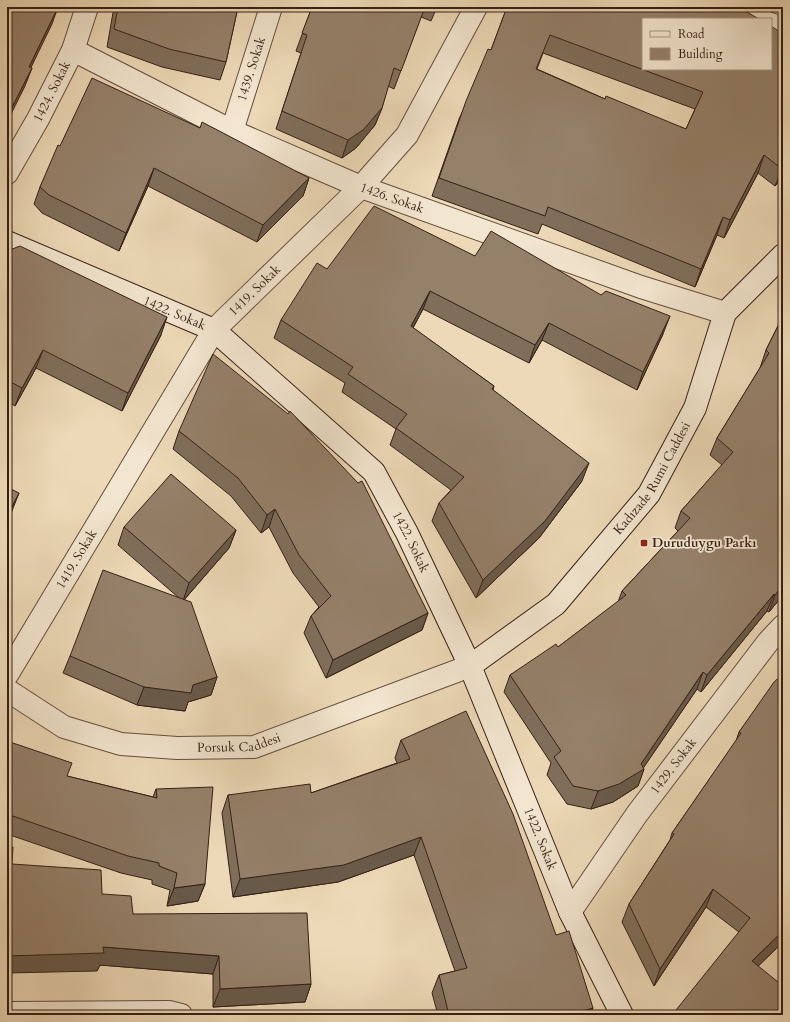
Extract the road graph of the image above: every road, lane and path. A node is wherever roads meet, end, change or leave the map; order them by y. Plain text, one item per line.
1 (88, 7) edge
2 (270, 7) edge
3 (476, 7) edge
4 (742, 7) edge
5 (760, 18) edge
6 (772, 25) edge
7 (783, 31) edge
8 (73, 50) junction
9 (232, 131) junction
10 (7, 173) edge
11 (361, 187) junction
12 (7, 242) edge
13 (783, 255) edge
14 (725, 313) junction
15 (214, 330) junction
16 (783, 626) edge
17 (470, 666) junction
18 (7, 675) edge
19 (7, 690) edge
20 (570, 912) junction
21 (7, 1013) edge
22 (181, 1015) edge
23 (622, 1015) edge

1 - 8 street, 1424. Sokak
2 - 9 street, 1439. Sokak
3 - 11 street, 1419. Sokak
4 - 5 street
6 - 7 street
8 - 9 street, 1426. Sokak
8 - 10 street, 1424. Sokak
9 - 11 street, 1426. Sokak
11 - 14 street, 1426. Sokak
11 - 15 street, 1419. Sokak
12 - 15 street, 1422. Sokak
13 - 14 street, Kadızade Rumi Caddesi
14 - 17 street, Kadızade Rumi Caddesi
15 - 17 street, 1422. Sokak
15 - 18 street, 1419. Sokak
16 - 20 street, 1429. Sokak
17 - 19 street, Porsuk Caddesi
17 - 20 street, 1422. Sokak
20 - 23 street, 1422. Sokak
21 - 22 street

